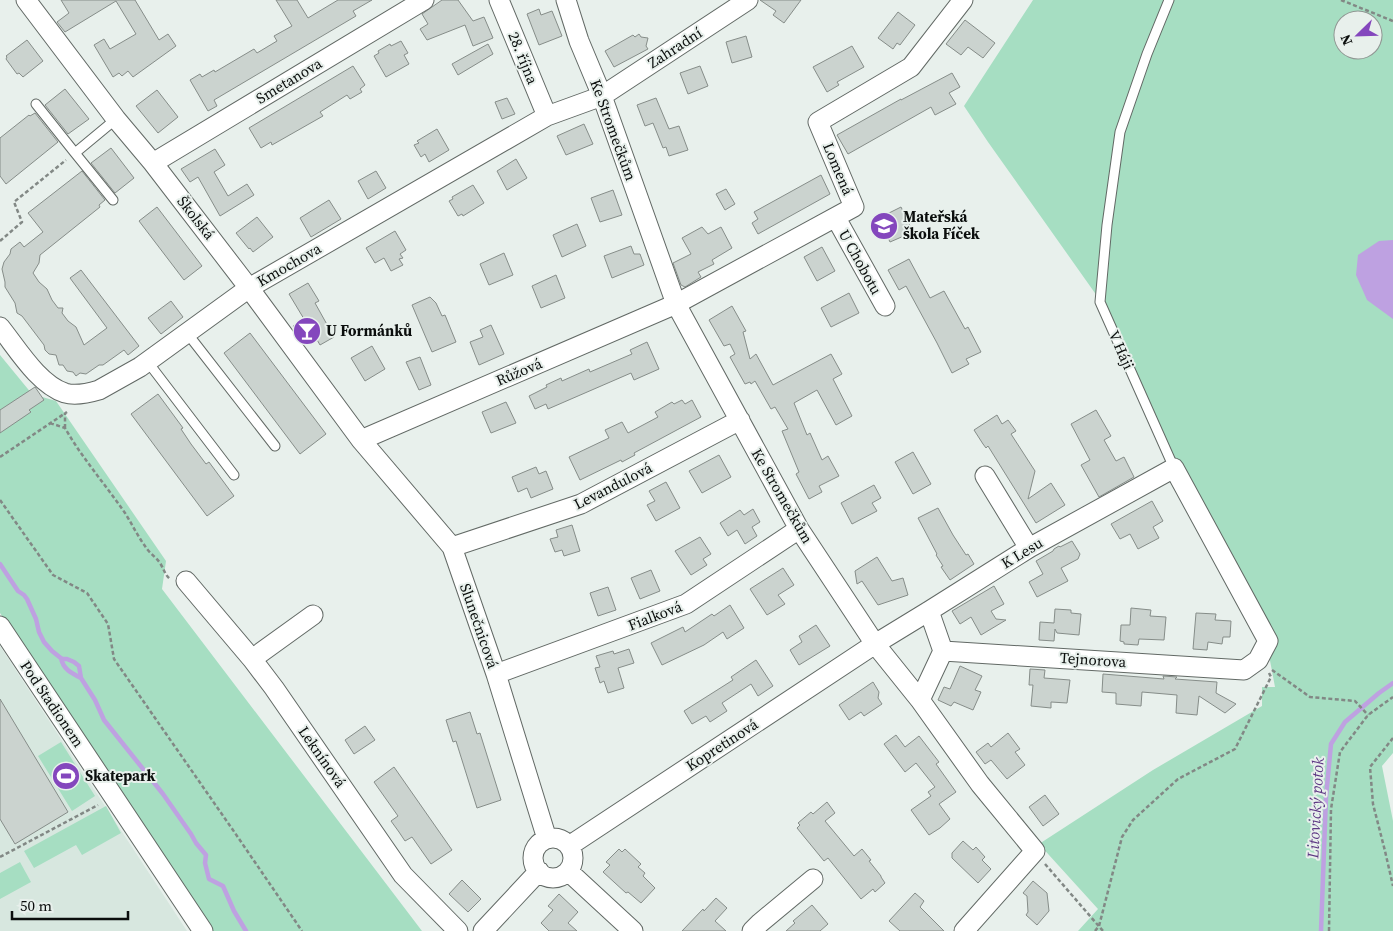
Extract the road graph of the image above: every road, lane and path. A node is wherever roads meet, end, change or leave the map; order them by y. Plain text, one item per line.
1 (26, 0) edge
2 (424, 0) edge
3 (499, 0) edge
4 (566, 0) edge
5 (748, 0) edge
6 (962, 0) edge
7 (1169, 0) edge
8 (1341, 0) edge
9 (1393, 21) edge
10 (602, 96) junction
11 (36, 104) dead end
12 (546, 116) junction
13 (116, 119) junction
14 (75, 153) junction
15 (153, 163) junction
16 (113, 200) dead end
17 (836, 218) junction
18 (0, 241) edge
19 (250, 288) junction
20 (676, 304) junction
21 (885, 306) dead end
22 (0, 327) edge
23 (187, 333) junction
24 (147, 361) junction
25 (73, 408) dead end
26 (65, 413) junction
27 (740, 420) junction
28 (50, 423) junction
29 (65, 428) junction
30 (361, 440) junction
31 (275, 446) dead end
32 (0, 457) edge
33 (1174, 468) junction
34 (234, 475) dead end
35 (985, 476) dead end
36 (0, 500) edge
37 (799, 529) junction
38 (452, 547) junction
39 (1029, 548) junction
40 (188, 584) joint
41 (929, 612) junction
42 (313, 615) dead end
43 (0, 626) edge
44 (875, 644) junction
45 (943, 651) junction
46 (252, 659) junction
47 (1256, 665) junction
48 (496, 674) junction
49 (1393, 697) edge
50 (920, 700) junction
51 (1368, 714) junction
52 (1393, 738) edge
53 (113, 796) junction
54 (547, 839) junction
55 (569, 846) junction
56 (1035, 851) junction
57 (0, 857) edge
58 (539, 871) junction
59 (568, 871) junction
60 (813, 880) dead end
61 (1393, 886) edge
62 (1099, 926) junction
63 (203, 931) edge
64 (302, 931) edge
65 (458, 931) edge
66 (483, 931) edge
67 (633, 931) edge
68 (752, 931) edge
69 (964, 931) edge
70 (1095, 931) edge
71 (1103, 931) edge
72 (1329, 931) edge

1 - 13 street, Školská
2 - 15 street, Smetanova
3 - 12 street, 28. října
4 - 10 street, Ke Stromečkům
5 - 10 street, Zahradní
6 - 17 street, Lomená
7 - 33 lane, V Háji
8 - 9 path
10 - 12 street, Kmochova
10 - 20 street, Ke Stromečkům
11 - 14 lane
12 - 19 street, Kmochova
13 - 14 lane
13 - 15 street, Školská
14 - 16 lane
14 - 18 path
15 - 19 street, Školská
17 - 20 street, Lomená
17 - 21 street, U Chobotu
19 - 23 street, Kmochova
19 - 30 street, Školská
20 - 27 street, Ke Stromečkům
20 - 30 street, Růžová
22 - 24 street, Kmochova
23 - 24 street, Kmochova
23 - 31 lane
24 - 34 lane
25 - 26 path
26 - 28 path
26 - 29 path
27 - 37 street, Ke Stromečkům
27 - 38 street, Levandulová
28 - 29 path
28 - 32 path
29 - 40 path
30 - 38 street, Slunečnicová
33 - 39 street, K Lesu
33 - 47 street, V Háji
35 - 39 street
36 - 64 path
37 - 44 street, Ke Stromečkům
37 - 48 street, Fialková
38 - 48 street, Slunečnicová
39 - 41 street, K Lesu
40 - 46 street, Leknínová
41 - 44 street, K Lesu
41 - 45 street
42 - 46 street
43 - 53 street, Pod Stadionem
44 - 50 street, Ke Stromečkům
44 - 55 street, Kopretinová
45 - 47 street, Tejnorova
45 - 50 street
46 - 65 street, Leknínová
47 - 51 path
47 - 62 path
48 - 54 street, Slunečnicová
49 - 51 path
50 - 56 street, Ke Stromečkům
51 - 72 path
52 - 61 path
53 - 57 path
53 - 63 street, Pod Stadionem
54 - 55 street
54 - 58 street
55 - 59 street
56 - 62 path
56 - 69 street
58 - 59 street
58 - 66 street
59 - 67 street
60 - 68 street
62 - 70 path
62 - 71 path

